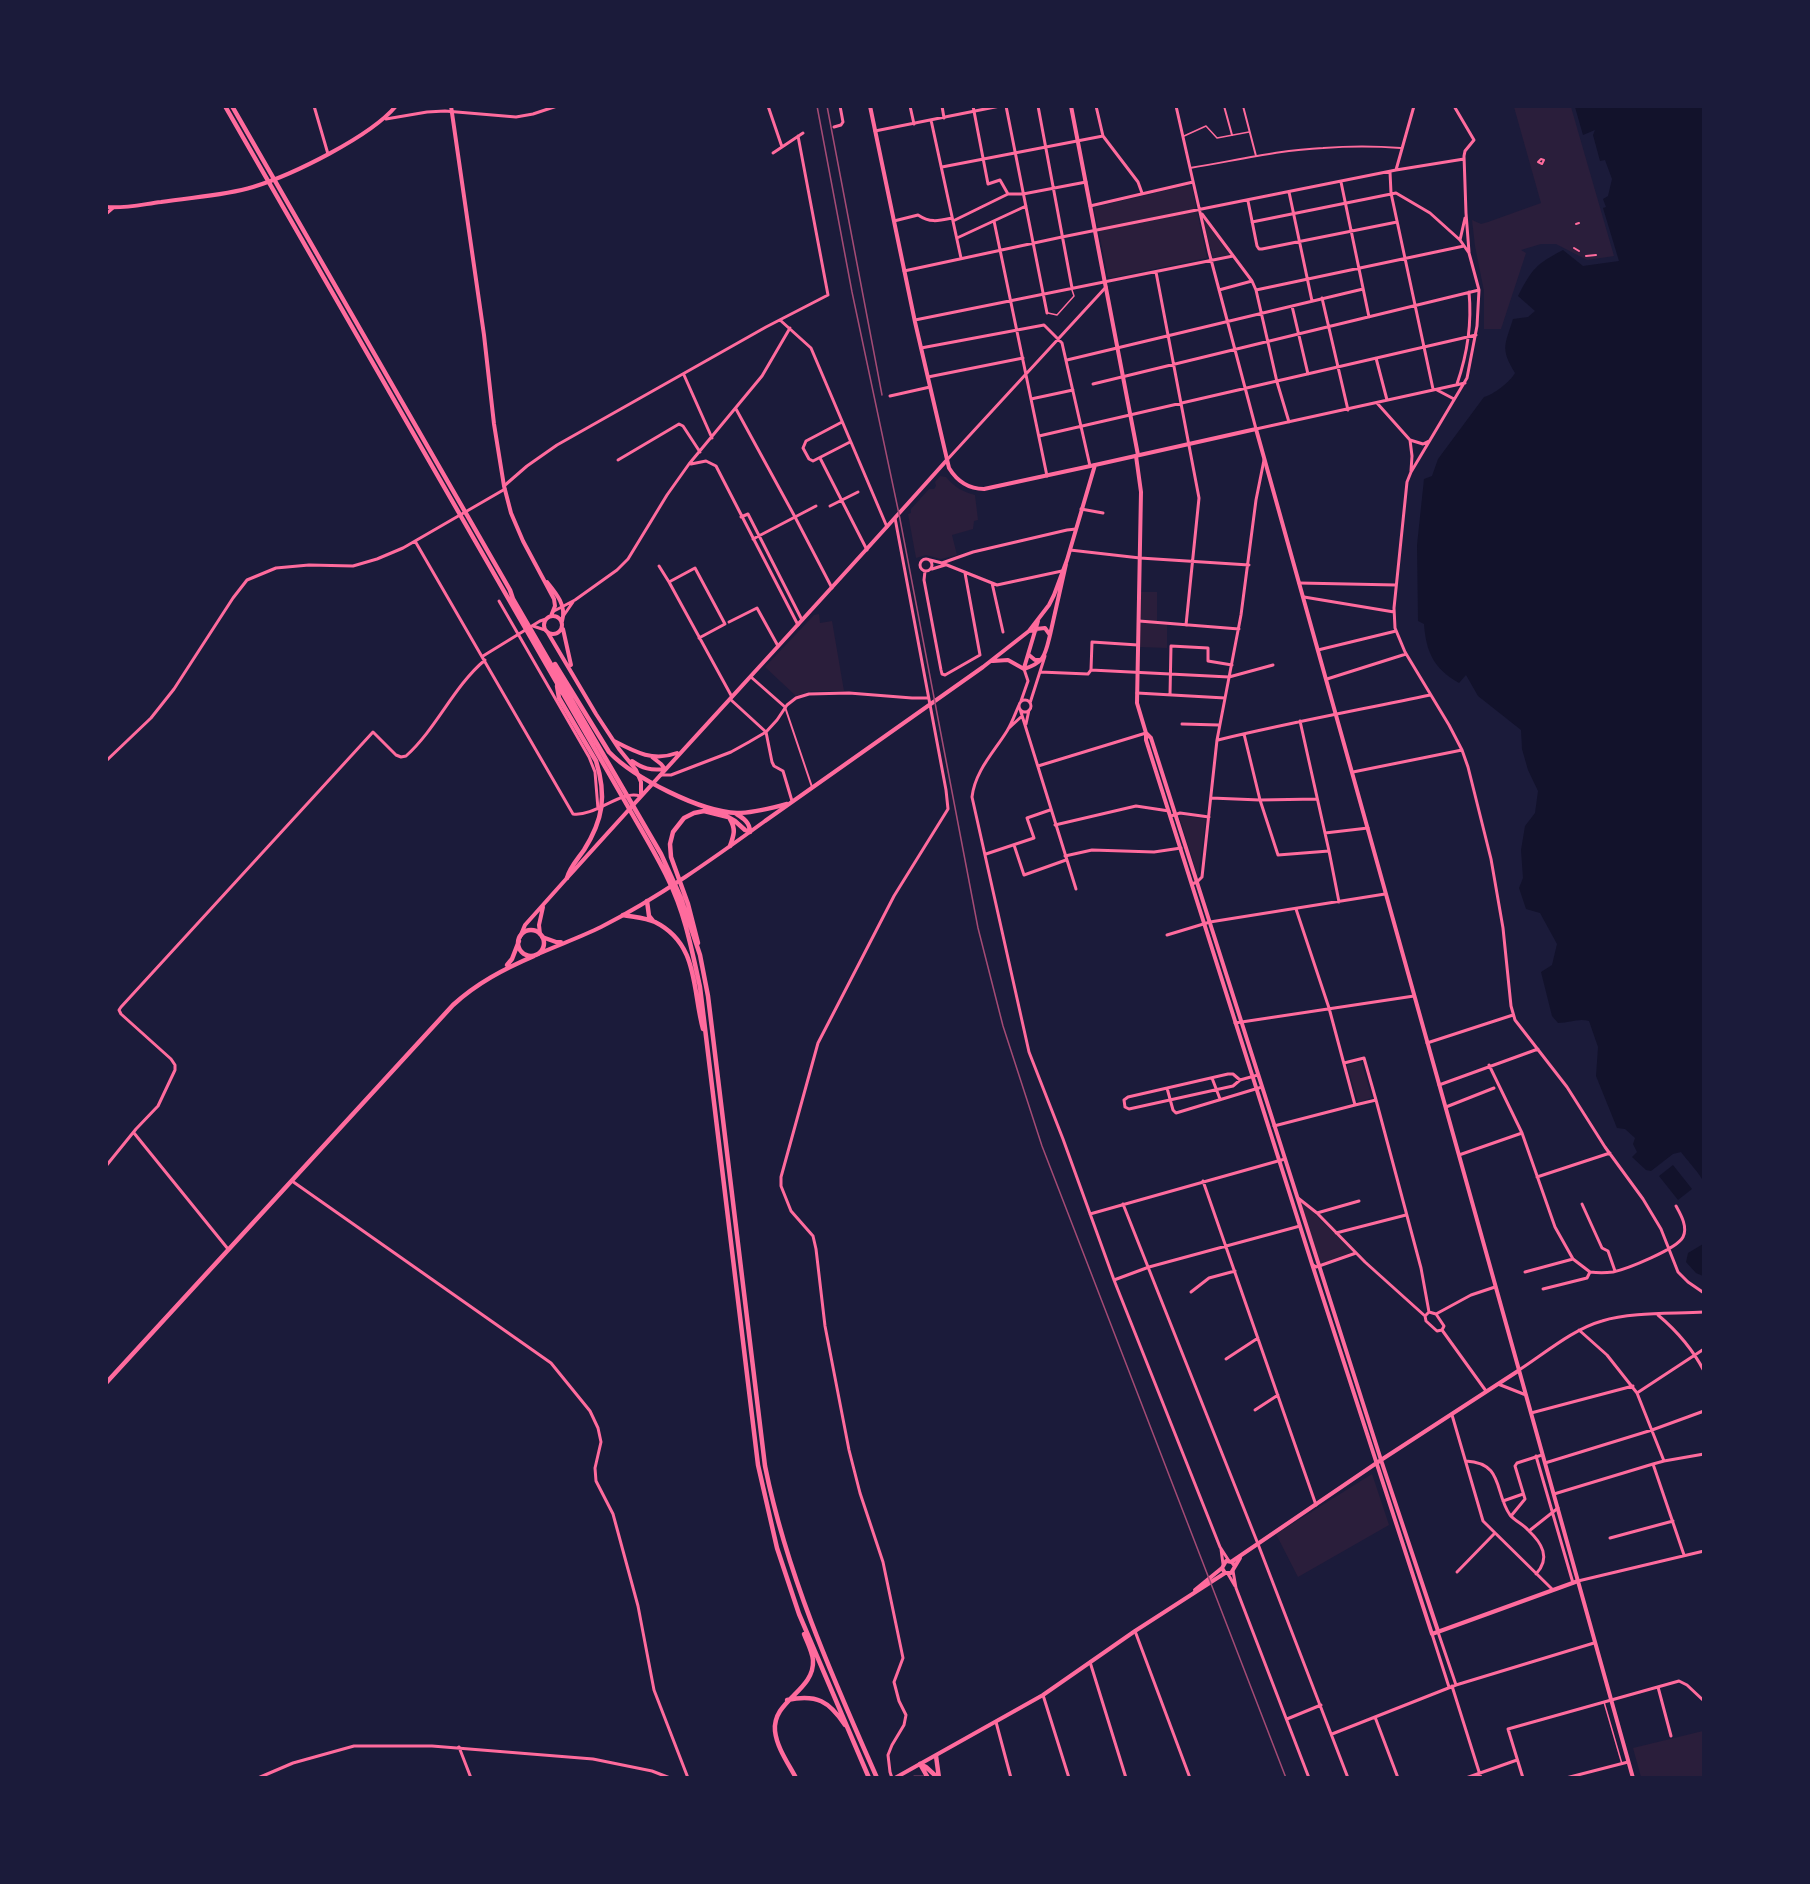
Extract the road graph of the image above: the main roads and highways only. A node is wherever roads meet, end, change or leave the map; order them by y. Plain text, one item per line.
1 (225, 106) edge
2 (232, 106) edge
3 (263, 168) junction
4 (510, 590) junction
5 (555, 681) junction
6 (789, 802) road end
7 (735, 813) junction
8 (728, 817) junction
9 (730, 846) road end
10 (567, 878) road end
11 (679, 900) junction
12 (647, 901) road end
13 (623, 915) road end
14 (653, 921) junction
15 (520, 939) junction
16 (536, 955) junction
17 (700, 955) junction
18 (505, 968) junction
19 (706, 1038) junction
20 (106, 1383) edge
21 (799, 1614) junction
22 (787, 1700) junction
23 (852, 1736) junction
24 (936, 1756) road end
25 (875, 1775) edge
26 (868, 1776) edge
27 (796, 1778) edge
28 (914, 1778) edge
29 (927, 1778) edge
30 (938, 1778) edge

1 - 3 main road
2 - 3 main road
3 - 4 main road
3 - 5 main road
4 - 7 main road
4 - 11 main road
5 - 10 main road
5 - 11 main road
6 - 7 main road
7 - 8 main road
8 - 9 main road
8 - 17 main road
11 - 17 main road
11 - 19 main road
12 - 14 main road
13 - 14 main road
14 - 19 main road
15 - 16 main road
15 - 16 main road
15 - 18 main road
16 - 18 main road
17 - 25 main road
18 - 20 main road
19 - 21 main road
21 - 22 main road
21 - 23 main road
22 - 23 main road
22 - 27 main road
23 - 26 main road
24 - 30 main road
28 - 29 main road
29 - 30 main road

